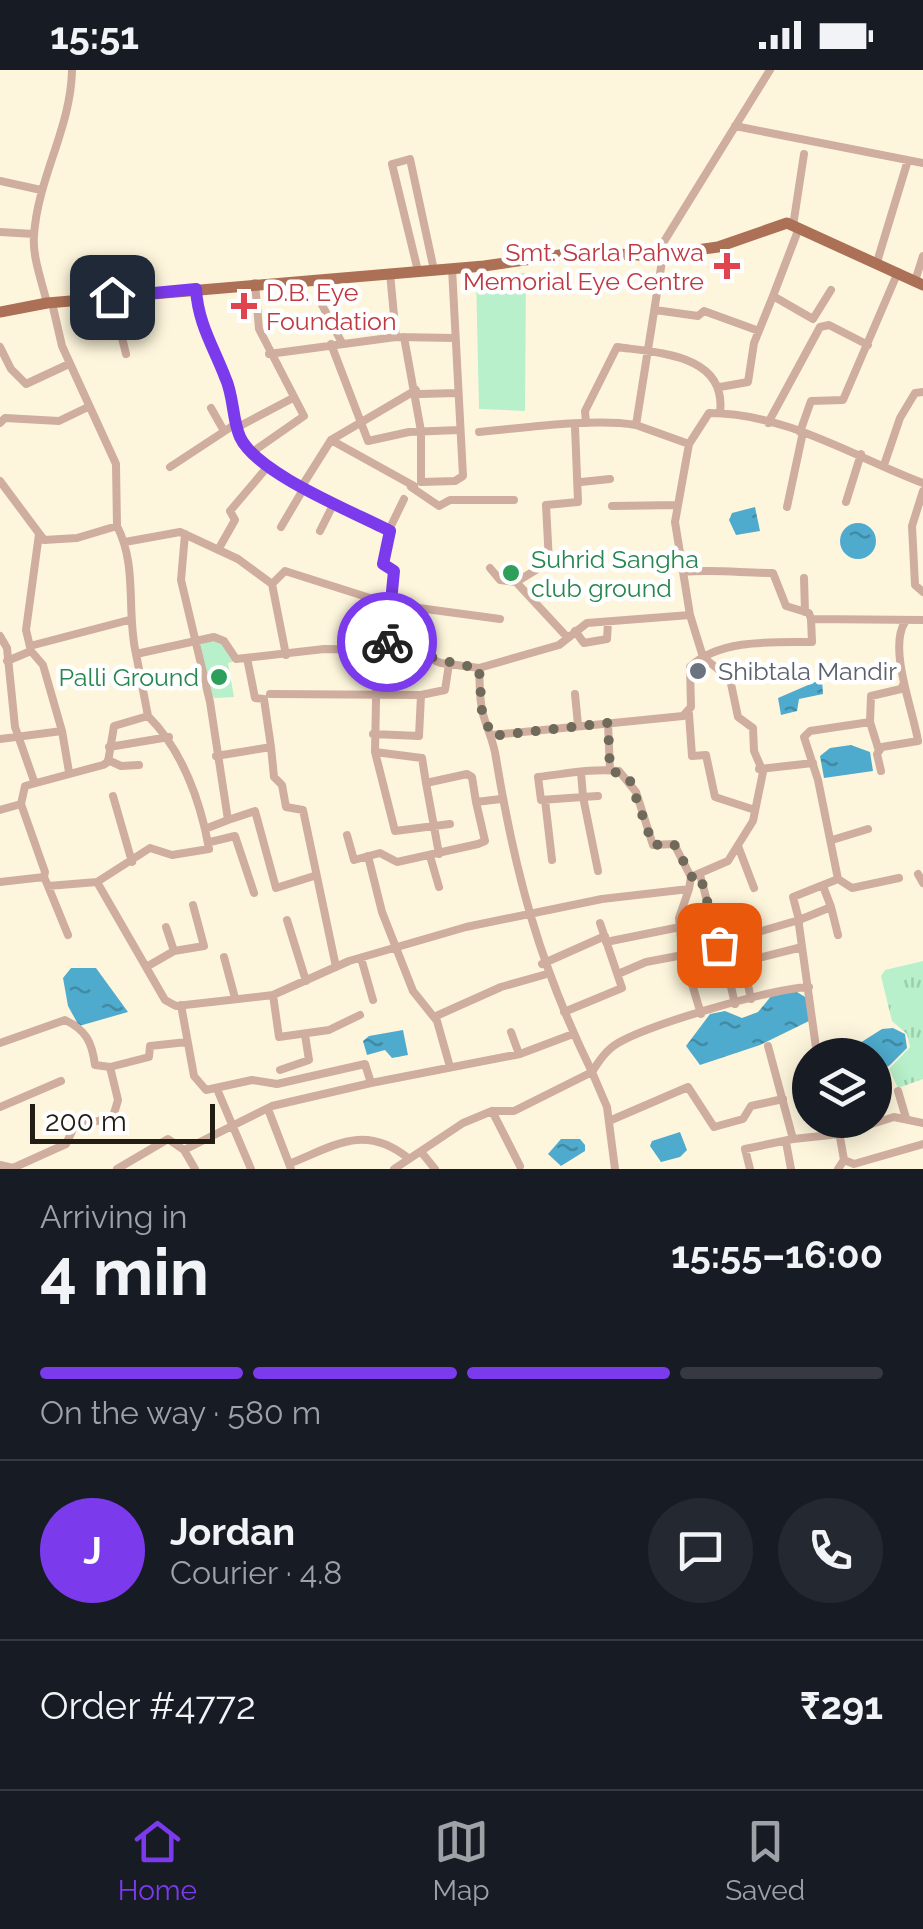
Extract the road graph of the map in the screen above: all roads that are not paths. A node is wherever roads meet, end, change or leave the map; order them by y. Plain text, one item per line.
1 (72, 70) edge
2 (770, 70) edge
3 (736, 126) junction
4 (804, 154) dead end
5 (908, 160) junction
6 (923, 163) edge
7 (0, 181) edge
8 (41, 190) junction
9 (796, 227) junction
10 (0, 232) edge
11 (34, 234) junction
12 (659, 256) junction
13 (923, 256) edge
14 (876, 262) junction
15 (452, 268) junction
16 (434, 270) junction
17 (418, 271) junction
18 (898, 272) junction
19 (390, 273) junction
20 (316, 278) junction
21 (255, 283) junction
22 (919, 283) edge
23 (196, 289) junction
24 (830, 290) dead end
25 (773, 296) junction
26 (112, 297) junction
27 (49, 303) junction
28 (655, 310) junction
29 (0, 312) edge
30 (816, 323) junction
31 (759, 330) junction
32 (400, 337) junction
33 (456, 338) junction
34 (330, 344) junction
35 (342, 344) junction
36 (868, 345) junction
37 (0, 347) edge
38 (648, 352) junction
39 (126, 354) dead end
40 (269, 354) junction
41 (69, 364) junction
42 (720, 387) junction
43 (418, 392) junction
44 (923, 392) edge
45 (456, 393) junction
46 (293, 398) junction
47 (88, 406) junction
48 (211, 408) dead end
49 (720, 412) junction
50 (361, 420) junction
51 (0, 423) edge
52 (586, 423) junction
53 (768, 423) junction
54 (636, 424) junction
55 (238, 425) junction
56 (575, 427) junction
57 (459, 430) junction
58 (224, 431) junction
59 (421, 431) junction
60 (478, 432) dead end
61 (801, 432) junction
62 (331, 440) junction
63 (689, 444) junction
64 (251, 453) junction
65 (861, 454) junction
66 (268, 464) junction
67 (884, 465) junction
68 (170, 467) dead end
69 (610, 480) dead end
70 (0, 481) edge
71 (421, 482) junction
72 (580, 482) junction
73 (923, 483) edge
74 (303, 487) junction
75 (411, 487) junction
76 (923, 491) edge
77 (404, 499) dead end
78 (514, 500) dead end
79 (846, 502) dead end
80 (333, 505) junction
81 (677, 505) junction
82 (612, 506) dead end
83 (786, 507) dead end
84 (117, 526) junction
85 (281, 527) dead end
86 (320, 530) dead end
87 (388, 530) junction
88 (39, 533) junction
89 (185, 534) junction
90 (126, 542) junction
91 (218, 550) junction
92 (490, 568) dead end
93 (683, 572) junction
94 (804, 578) dead end
95 (516, 582) junction
96 (272, 584) junction
97 (923, 592) edge
98 (389, 604) junction
99 (690, 615) junction
100 (808, 616) junction
101 (500, 619) dead end
102 (130, 620) junction
103 (923, 620) edge
104 (608, 622) junction
105 (905, 622) junction
106 (570, 634) junction
107 (0, 636) edge
108 (198, 640) junction
109 (30, 649) junction
110 (382, 649) junction
111 (136, 654) junction
112 (286, 655) junction
113 (702, 656) junction
114 (247, 658) junction
115 (7, 661) junction
116 (450, 664) junction
117 (479, 668) junction
118 (904, 683) junction
119 (376, 693) junction
120 (270, 694) dead end
121 (421, 694) junction
122 (576, 694) dead end
123 (689, 714) junction
124 (148, 716) junction
125 (870, 722) junction
126 (608, 723) junction
127 (578, 726) junction
128 (62, 731) junction
129 (373, 734) junction
130 (419, 736) junction
131 (492, 736) junction
132 (169, 737) junction
133 (22, 738) junction
134 (0, 739) edge
135 (918, 740) junction
136 (109, 747) junction
137 (271, 747) junction
138 (879, 751) junction
139 (923, 751) edge
140 (375, 752) junction
141 (216, 756) junction
142 (416, 757) junction
143 (108, 760) junction
144 (812, 763) junction
145 (138, 765) dead end
146 (759, 769) junction
147 (610, 770) junction
148 (881, 771) dead end
149 (70, 772) junction
150 (581, 772) junction
151 (34, 780) junction
152 (426, 784) junction
153 (113, 796) dead end
154 (598, 796) dead end
155 (583, 797) junction
156 (500, 799) junction
157 (545, 800) junction
158 (476, 802) junction
159 (21, 804) junction
160 (0, 810) edge
161 (755, 810) junction
162 (228, 820) junction
163 (450, 824) dead end
164 (434, 825) junction
165 (205, 829) junction
166 (868, 829) dead end
167 (346, 835) dead end
168 (832, 840) junction
169 (210, 842) junction
170 (738, 846) junction
171 (434, 854) junction
172 (368, 856) junction
173 (552, 860) dead end
174 (132, 862) junction
175 (598, 871) dead end
176 (314, 876) junction
177 (696, 876) junction
178 (899, 878) dead end
179 (838, 879) junction
180 (46, 881) junction
181 (0, 882) edge
182 (97, 882) junction
183 (823, 886) junction
184 (439, 887) dead end
185 (754, 888) dead end
186 (689, 889) junction
187 (254, 893) dead end
188 (193, 905) dead end
189 (831, 907) junction
190 (527, 913) junction
191 (287, 920) dead end
192 (799, 920) junction
193 (600, 923) dead end
194 (166, 927) dead end
195 (680, 927) junction
196 (68, 935) dead end
197 (838, 935) dead end
198 (605, 939) junction
199 (719, 945) dead end
200 (802, 947) junction
201 (398, 948) junction
202 (174, 951) junction
203 (683, 955) junction
204 (224, 957) dead end
205 (361, 958) junction
206 (743, 962) junction
207 (542, 964) junction
208 (148, 966) junction
209 (726, 966) junction
210 (336, 967) junction
211 (688, 972) junction
212 (547, 974) junction
213 (618, 974) junction
214 (306, 981) junction
215 (809, 987) junction
216 (273, 995) junction
217 (236, 998) junction
218 (751, 998) junction
219 (373, 1000) dead end
220 (735, 1004) junction
221 (181, 1006) junction
222 (564, 1012) junction
223 (702, 1014) junction
224 (360, 1015) dead end
225 (434, 1017) junction
226 (512, 1032) dead end
227 (574, 1034) junction
228 (304, 1035) junction
229 (815, 1038) edge
230 (187, 1042) junction
231 (0, 1043) edge
232 (768, 1046) dead end
233 (519, 1054) junction
234 (278, 1058) dead end
235 (110, 1067) junction
236 (450, 1067) junction
237 (280, 1070) junction
238 (592, 1072) junction
239 (61, 1081) dead end
240 (282, 1082) junction
241 (371, 1084) junction
242 (217, 1089) junction
243 (898, 1091) dead end
244 (783, 1099) junction
245 (0, 1107) edge
246 (268, 1109) junction
247 (492, 1111) junction
248 (892, 1118) edge
249 (906, 1118) junction
250 (610, 1121) junction
251 (923, 1123) edge
252 (234, 1128) junction
253 (811, 1138) edge
254 (840, 1138) edge
255 (789, 1141) junction
256 (923, 1144) edge
257 (184, 1150) junction
258 (422, 1153) junction
259 (408, 1158) junction
260 (128, 1160) junction
261 (0, 1165) edge
262 (841, 1165) edge
263 (290, 1166) edge
264 (520, 1166) dead end
265 (614, 1168) edge
266 (116, 1169) edge
267 (135, 1169) edge
268 (195, 1169) edge
269 (251, 1169) edge
270 (394, 1169) edge
271 (434, 1169) edge
272 (750, 1169) edge
273 (791, 1169) edge

1 - 8 street
2 - 3 street
3 - 5 street
3 - 12 street
4 - 9 street
5 - 6 street
5 - 14 street
7 - 8 street
8 - 11 street
9 - 12 main road
9 - 14 main road
9 - 25 street
10 - 11 street
11 - 27 street
12 - 15 main road
12 - 28 street
13 - 22 street
14 - 18 main road
15 - 16 main road
15 - 33 street
16 - 17 main road
16 - 17 street
17 - 19 main road
18 - 22 main road
18 - 36 street
19 - 20 main road
19 - 32 street
20 - 21 main road
20 - 35 street
21 - 23 main road
21 - 40 street
23 - 26 main road
23 - 55 street
24 - 30 street
25 - 30 street
25 - 31 street
26 - 27 main road
26 - 39 street
27 - 29 main road
27 - 41 street
28 - 31 street
28 - 38 street
30 - 36 street
30 - 53 street
31 - 42 street
32 - 33 street
32 - 35 street
32 - 43 street
33 - 45 street
34 - 35 street
34 - 40 street
34 - 50 street
36 - 61 street
37 - 41 street
38 - 42 street
38 - 52 street
38 - 54 street
40 - 46 street
41 - 47 street
42 - 49 street
43 - 45 street
43 - 50 street
43 - 59 street
44 - 67 street
45 - 57 street
46 - 55 street
46 - 64 street
47 - 51 street
47 - 84 street
48 - 58 street
49 - 53 street
49 - 63 street
50 - 59 street
50 - 62 street
52 - 54 street
52 - 56 street
53 - 61 street
54 - 63 street
55 - 58 street
55 - 64 street
56 - 60 street
56 - 72 street
57 - 59 street
57 - 71 street
58 - 68 street
59 - 71 street
61 - 65 street
61 - 83 street
62 - 74 street
62 - 75 street
63 - 81 street
64 - 66 street
65 - 67 street
65 - 79 street
66 - 74 street
66 - 91 street
67 - 73 street
69 - 72 street
70 - 88 street
71 - 75 street
72 - 95 street
74 - 80 street
74 - 85 street
75 - 78 street
76 - 97 street
77 - 87 street
80 - 86 street
80 - 87 street
81 - 82 street
81 - 93 street
84 - 88 street
84 - 90 street
87 - 98 street
88 - 109 street
89 - 90 street
89 - 91 street
89 - 108 street
90 - 102 street
91 - 96 street
92 - 95 street
93 - 99 street
93 - 100 street
94 - 100 street
95 - 106 street
96 - 98 street
96 - 112 street
98 - 101 street
98 - 110 street
99 - 104 street
99 - 113 street
100 - 105 street
100 - 113 street
102 - 109 street
102 - 111 street
103 - 105 street
104 - 106 street
104 - 106 street
105 - 118 street
106 - 117 street
107 - 115 street
108 - 111 street
108 - 114 street
108 - 141 street
109 - 115 street
109 - 128 street
110 - 112 street
110 - 116 street
110 - 119 street
111 - 124 street
112 - 114 street
113 - 123 street
113 - 146 street
114 - 137 street
115 - 133 street
116 - 117 street
116 - 121 street
117 - 131 street
118 - 125 street
118 - 135 street
119 - 120 street
119 - 121 street
119 - 129 street
121 - 130 street
122 - 127 street
123 - 126 street
123 - 161 street
124 - 132 street
124 - 136 street
125 - 138 street
125 - 144 street
126 - 127 street
126 - 147 street
127 - 131 street
128 - 133 street
128 - 149 street
129 - 130 street
129 - 140 street
130 - 142 street
131 - 156 street
132 - 136 street
132 - 165 street
133 - 134 street
133 - 151 street
135 - 138 street
135 - 139 street
136 - 143 street
137 - 141 street
137 - 176 street
138 - 148 street
140 - 142 street
140 - 164 street
141 - 162 street
142 - 152 street
143 - 145 street
143 - 149 street
144 - 146 street
144 - 168 street
146 - 161 street
147 - 150 street
147 - 177 street
149 - 151 street
150 - 155 street
150 - 157 street
151 - 159 street
152 - 158 street
152 - 164 street
153 - 174 street
154 - 155 street
155 - 157 street
155 - 175 street
156 - 158 street
156 - 190 street
157 - 173 street
158 - 171 street
159 - 160 street
159 - 180 street
161 - 170 street
162 - 165 street
162 - 176 street
163 - 164 street
164 - 171 street
165 - 169 street
166 - 168 street
167 - 172 street
168 - 179 street
169 - 174 street
169 - 187 street
170 - 177 street
170 - 185 street
171 - 172 street
171 - 184 street
172 - 201 street
174 - 182 street
176 - 210 street
177 - 186 street
177 - 199 street
178 - 179 street
179 - 183 street
180 - 181 street
180 - 182 street
180 - 196 street
182 - 208 street
183 - 189 street
183 - 192 street
186 - 190 street
186 - 195 street
188 - 202 street
189 - 192 street
189 - 197 street
190 - 201 street
190 - 207 street
191 - 214 street
192 - 200 street
192 - 206 street
193 - 198 street
194 - 202 street
195 - 198 street
195 - 203 street
198 - 207 street
198 - 213 street
200 - 206 street
200 - 215 street
201 - 205 street
201 - 225 street
202 - 208 street
203 - 211 street
203 - 213 street
204 - 217 street
205 - 210 street
205 - 219 street
206 - 209 street
206 - 218 street
207 - 212 street
208 - 221 street
209 - 211 street
209 - 220 street
210 - 214 street
211 - 223 street
212 - 222 street
212 - 225 street
213 - 222 street
214 - 216 street
215 - 218 street
215 - 229 street
216 - 217 street
216 - 228 street
217 - 221 street
218 - 220 street
220 - 223 street
221 - 230 street
222 - 227 street
223 - 238 street
224 - 228 street
225 - 236 street
226 - 233 street
227 - 233 street
227 - 238 street
228 - 237 street
230 - 235 street
230 - 242 street
231 - 235 street
232 - 244 street
233 - 236 street
234 - 237 street
235 - 261 street
236 - 241 street
237 - 240 street
238 - 247 street
238 - 250 street
239 - 245 street
240 - 241 street
240 - 242 street
241 - 246 street
242 - 252 street
243 - 249 street
244 - 250 street
244 - 255 street
246 - 252 street
246 - 263 street
247 - 258 street
247 - 264 street
248 - 249 street
249 - 251 street
250 - 265 street
252 - 257 street
252 - 269 street
253 - 255 street
254 - 262 street
255 - 272 street
255 - 273 street
256 - 262 street
257 - 260 street
257 - 268 street
258 - 259 street
258 - 271 street
259 - 263 street
259 - 270 street
260 - 266 street
260 - 267 street

